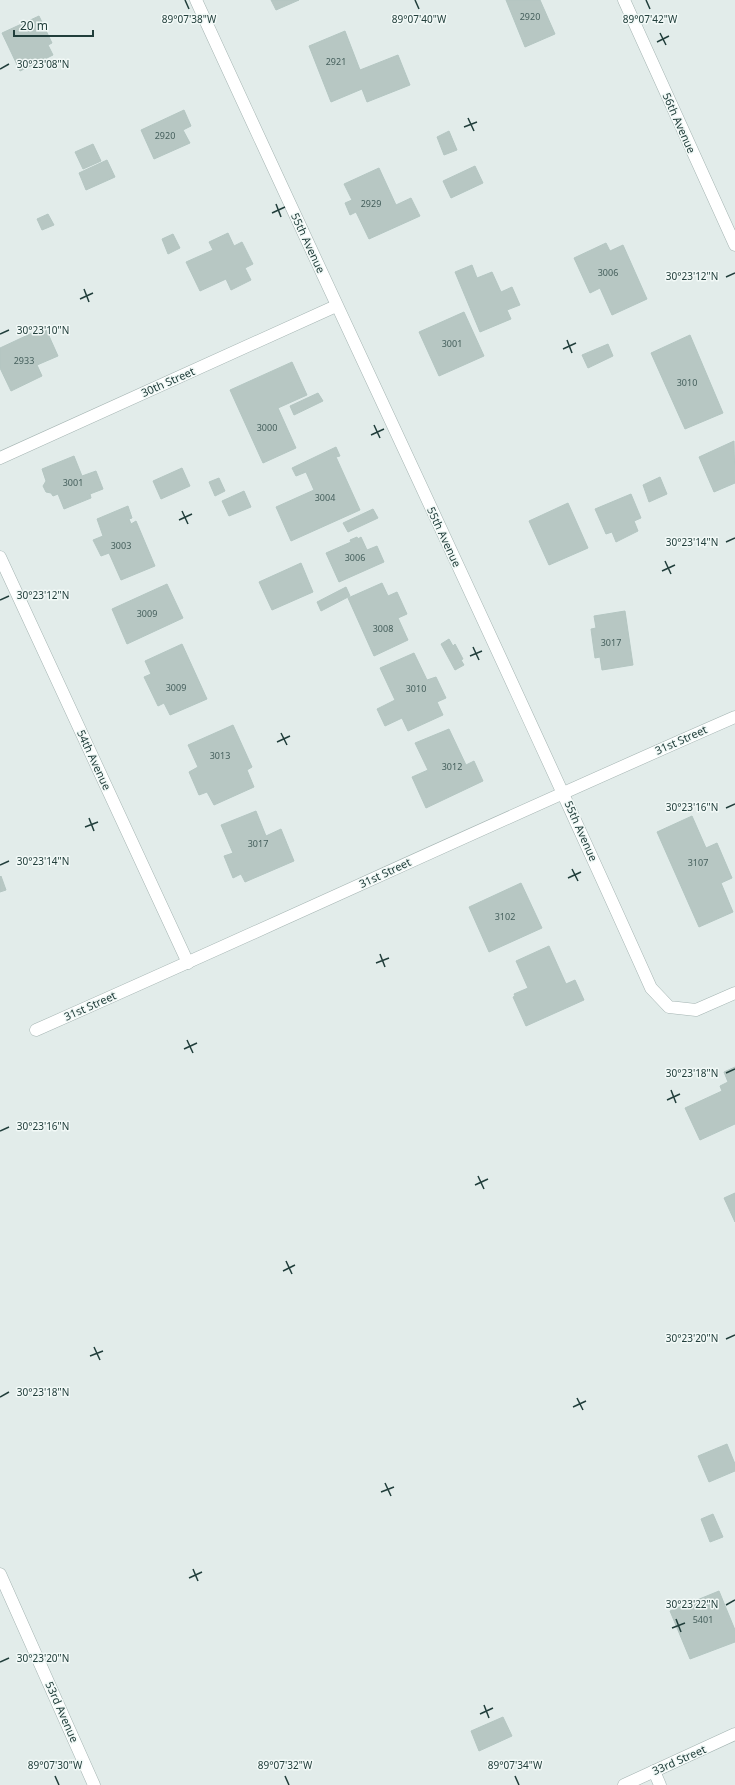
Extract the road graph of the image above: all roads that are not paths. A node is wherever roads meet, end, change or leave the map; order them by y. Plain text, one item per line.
1 (196, 0) edge
2 (624, 0) edge
3 (735, 245) edge
4 (336, 306) junction
5 (0, 458) edge
6 (0, 557) edge
7 (735, 716) edge
8 (563, 792) junction
9 (188, 963) junction
10 (735, 993) edge
11 (36, 1030) dead end
12 (0, 1574) edge
13 (735, 1734) edge
14 (654, 1771) junction
15 (94, 1785) edge
16 (624, 1785) edge
17 (660, 1785) edge

1 - 4 street, 55th Avenue
2 - 3 street, 56th Avenue
4 - 5 street, 30th Street
4 - 8 street, 55th Avenue
6 - 9 street, 54th Avenue
7 - 8 street, 31st Street
8 - 9 street, 31st Street
8 - 10 street, 55th Avenue
9 - 11 street, 31st Street
12 - 15 street, 53rd Avenue
13 - 14 street, 33rd Street
14 - 16 street, 33rd Street
14 - 17 street

